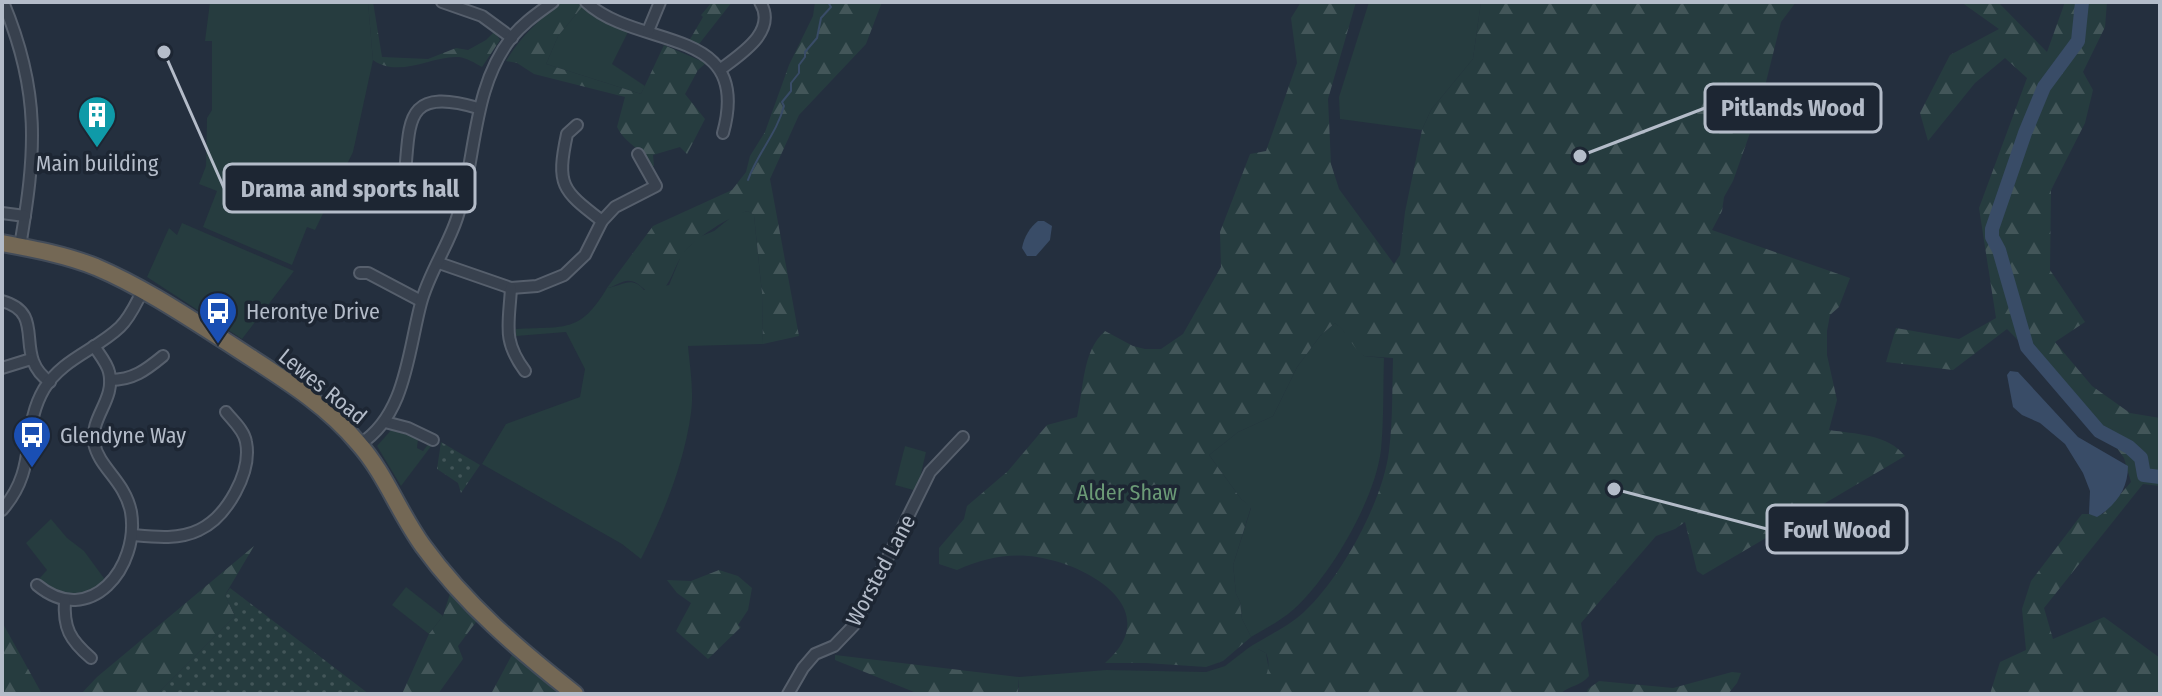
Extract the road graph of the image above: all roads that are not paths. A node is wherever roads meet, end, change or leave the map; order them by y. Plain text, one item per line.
1 (3, 2) edge
2 (442, 2) edge
3 (553, 2) edge
4 (586, 2) edge
5 (660, 2) edge
6 (760, 2) edge
7 (648, 31) junction
8 (512, 38) junction
9 (721, 69) junction
10 (478, 108) junction
11 (577, 125) dead end
12 (723, 133) dead end
13 (638, 154) dead end
14 (403, 190) dead end
15 (2, 213) edge
16 (25, 216) junction
17 (602, 221) junction
18 (2, 243) edge
19 (20, 246) junction
20 (439, 263) junction
21 (360, 273) dead end
22 (511, 288) junction
23 (143, 290) junction
24 (2, 301) edge
25 (421, 301) junction
26 (94, 346) junction
27 (163, 356) dead end
28 (31, 359) junction
29 (2, 368) edge
30 (525, 371) dead end
31 (110, 380) junction
32 (50, 382) junction
33 (226, 412) dead end
34 (385, 422) junction
35 (963, 437) dead end
36 (428, 441) dead end
37 (360, 444) junction
38 (2, 510) edge
39 (132, 535) junction
40 (37, 585) dead end
41 (65, 600) junction
42 (89, 652) dead end
43 (575, 694) edge
44 (788, 694) edge

1 - 16 street
2 - 8 street
3 - 8 street
4 - 7 street
5 - 7 street
6 - 9 street
7 - 9 street
8 - 10 street
9 - 12 street
10 - 14 street
10 - 20 street
11 - 17 street
13 - 17 street
15 - 16 street
16 - 19 street
17 - 22 street
18 - 19 highway, Lewes Road
19 - 23 highway, Lewes Road
20 - 22 street
20 - 25 street
21 - 25 street
22 - 30 street
23 - 26 street
23 - 37 highway, Lewes Road
24 - 28 street
25 - 34 street
26 - 31 street
26 - 32 street
27 - 31 street
28 - 29 street
28 - 32 street
31 - 39 street
32 - 38 street
33 - 39 street
34 - 36 street
34 - 37 street
35 - 44 street, Worsted Lane
37 - 43 highway, Lewes Road
39 - 41 street
40 - 41 street
41 - 42 street

